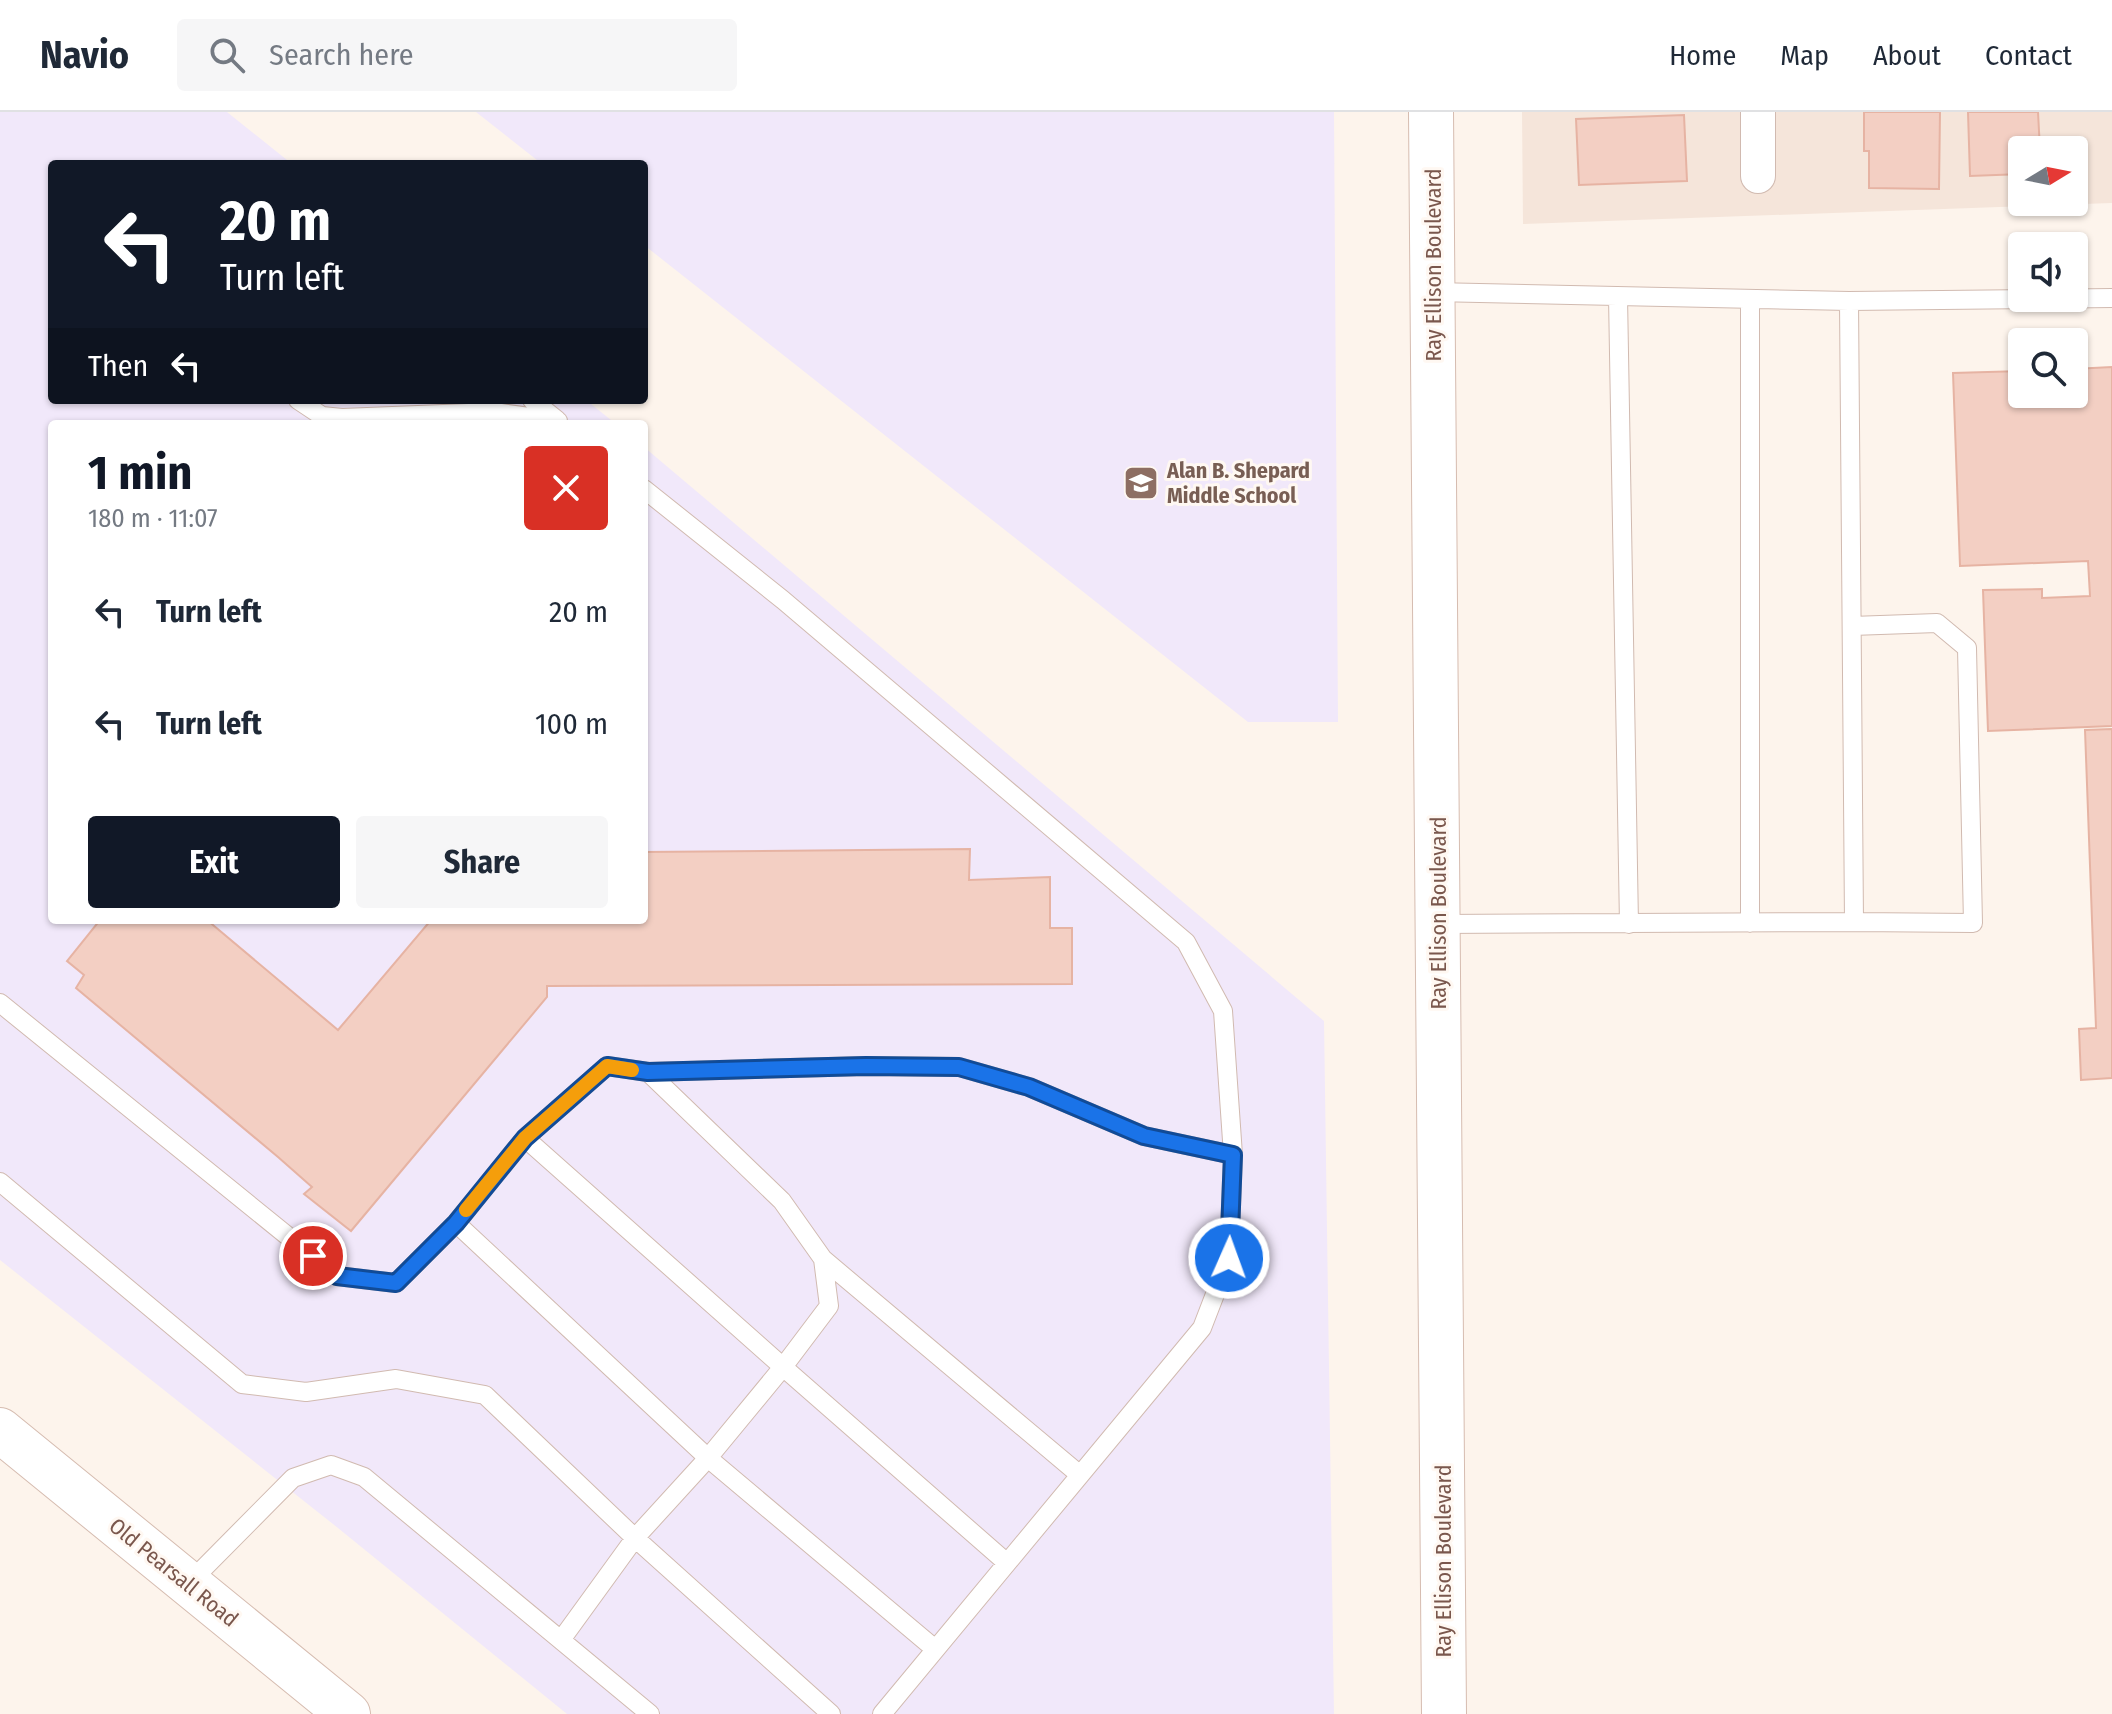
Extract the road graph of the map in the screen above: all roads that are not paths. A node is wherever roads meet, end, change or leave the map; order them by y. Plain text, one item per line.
1 (1431, 112) edge
2 (1758, 112) edge
3 (1758, 176) dead end
4 (1433, 292) junction
5 (1618, 296) junction
6 (2112, 298) edge
7 (1750, 299) junction
8 (1849, 301) junction
9 (304, 404) edge
10 (537, 404) edge
11 (545, 420) edge
12 (557, 420) edge
13 (648, 492) edge
14 (1852, 626) junction
15 (1854, 922) junction
16 (1750, 923) junction
17 (1438, 924) junction
18 (1629, 924) junction
19 (0, 1003) edge
20 (648, 1072) junction
21 (525, 1138) junction
22 (1233, 1155) junction
23 (0, 1182) edge
24 (456, 1223) junction
25 (823, 1259) junction
26 (783, 1367) junction
27 (0, 1430) edge
28 (708, 1458) junction
29 (1080, 1475) junction
30 (635, 1538) junction
31 (1007, 1563) junction
32 (189, 1583) junction
33 (561, 1640) junction
34 (935, 1649) junction
35 (348, 1714) edge
36 (650, 1714) edge
37 (831, 1714) edge
38 (882, 1714) edge
39 (1444, 1714) edge

1 - 4 main road, Ray Ellison Boulevard
2 - 3 street
4 - 5 lane
4 - 17 main road, Ray Ellison Boulevard
5 - 7 lane
5 - 18 lane
6 - 8 lane
7 - 8 lane
7 - 16 lane
8 - 14 lane
9 - 11 lane
10 - 12 lane
13 - 22 lane
14 - 15 lane
14 - 15 lane
15 - 16 lane
16 - 18 lane
17 - 18 lane
17 - 39 main road, Ray Ellison Boulevard
19 - 24 lane
20 - 21 lane
20 - 22 lane
20 - 25 lane
21 - 24 lane
21 - 26 lane
22 - 29 lane
23 - 30 lane
24 - 28 lane
25 - 26 lane
25 - 29 lane
26 - 28 lane
26 - 31 lane
27 - 32 main road, Old Pearsall Road
28 - 30 lane
28 - 34 lane
29 - 31 lane
30 - 33 lane
30 - 37 lane
31 - 34 lane
32 - 33 lane
32 - 35 main road, Old Pearsall Road
33 - 36 lane
34 - 38 lane

